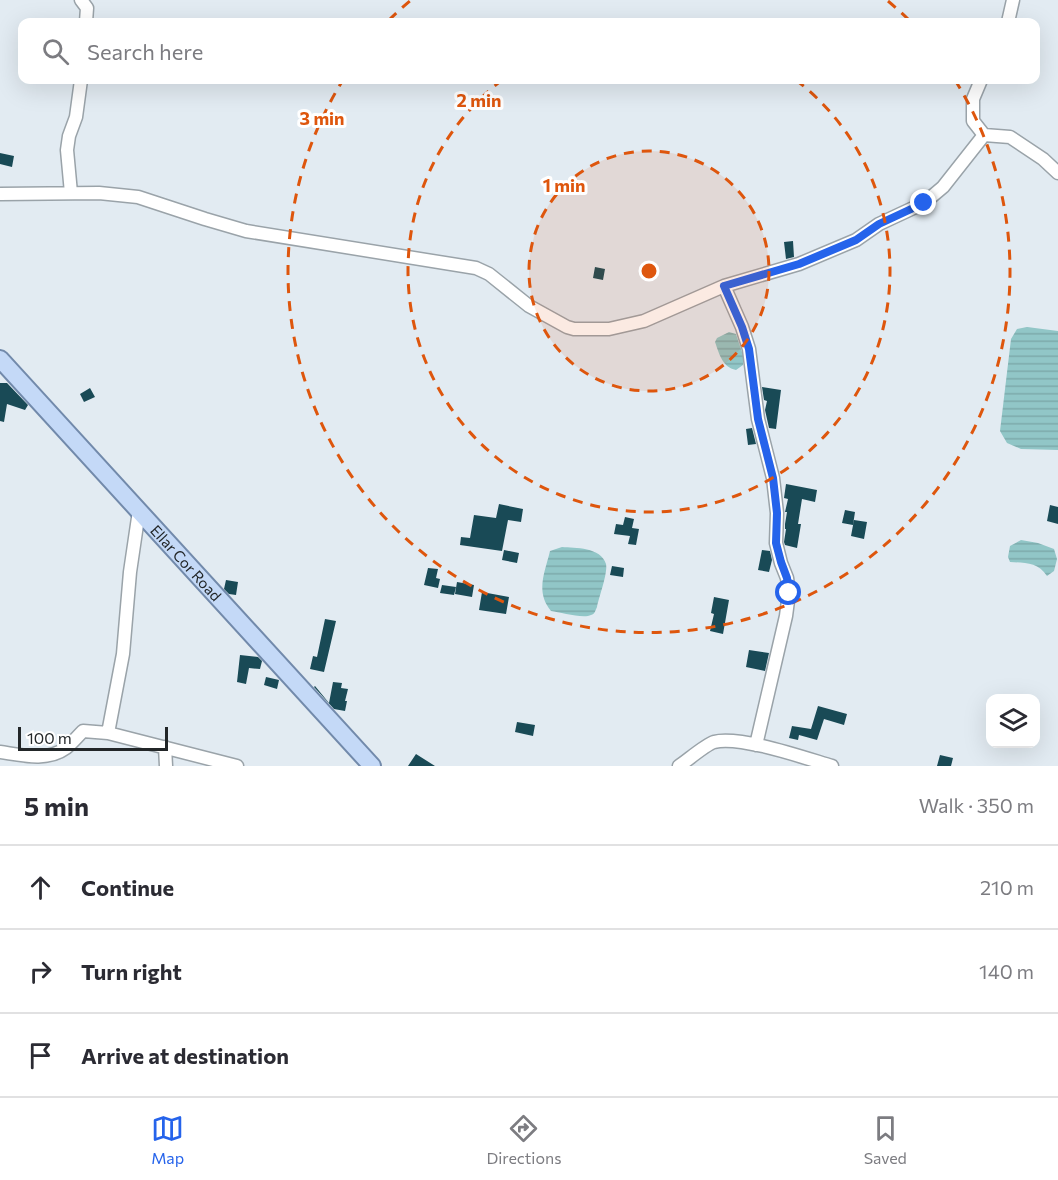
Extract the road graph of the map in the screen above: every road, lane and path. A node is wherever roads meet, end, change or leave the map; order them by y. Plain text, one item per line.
1 (81, 0) edge
2 (1013, 0) edge
3 (86, 18) edge
4 (1009, 18) edge
5 (80, 84) edge
6 (979, 84) edge
7 (984, 135) junction
8 (1058, 172) edge
9 (71, 193) junction
10 (0, 194) edge
11 (724, 286) junction
12 (0, 359) edge
13 (139, 511) junction
14 (108, 733) junction
15 (756, 745) junction
16 (165, 747) junction
17 (0, 752) edge
18 (166, 766) edge
19 (237, 766) edge
20 (372, 766) edge
21 (679, 766) edge
22 (832, 766) edge

1 - 3 street
2 - 4 street
5 - 9 street
6 - 7 street
7 - 8 street
7 - 11 street
9 - 10 street
9 - 11 street
11 - 15 street
12 - 13 main road, Ellar Cor Road
13 - 14 street
13 - 20 main road, Ellar Cor Road
14 - 16 street
14 - 17 street
15 - 21 street
15 - 22 street
16 - 18 street
16 - 19 street

